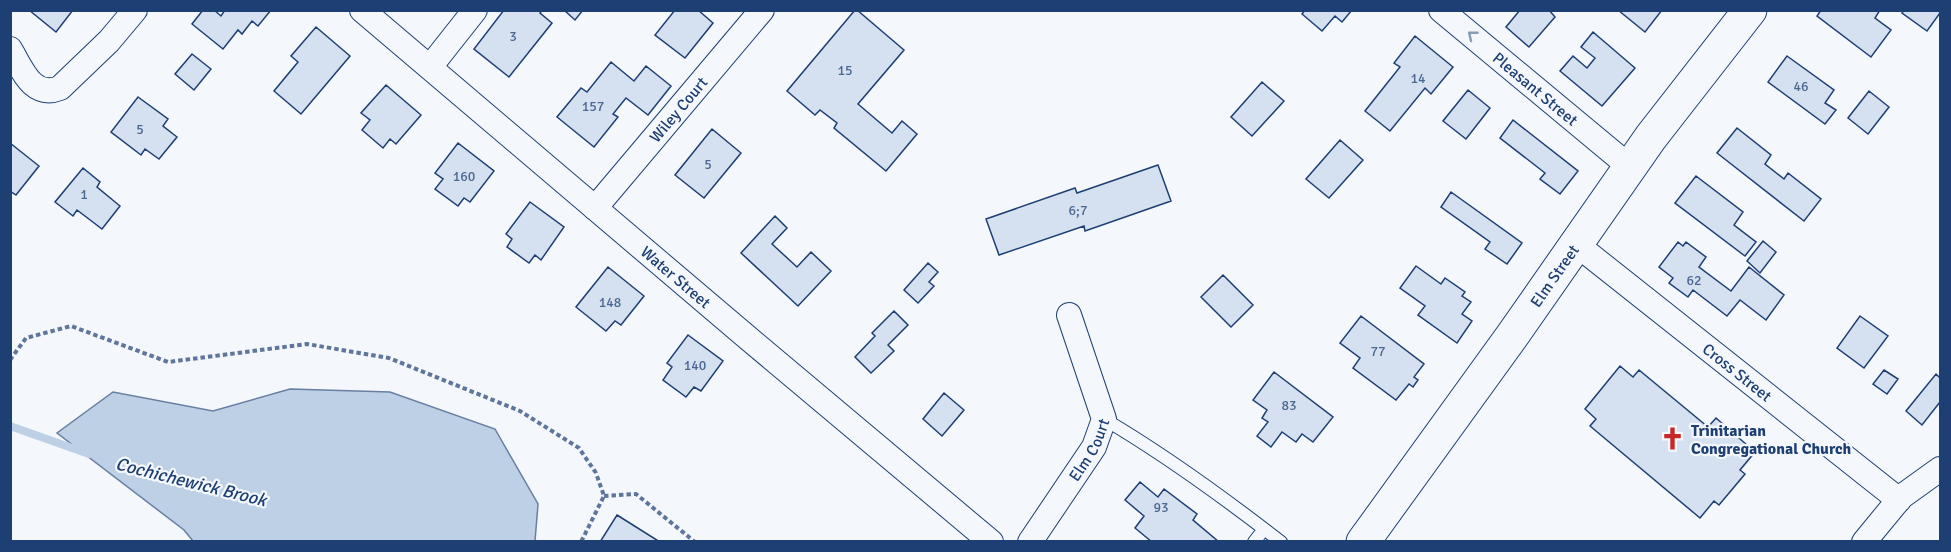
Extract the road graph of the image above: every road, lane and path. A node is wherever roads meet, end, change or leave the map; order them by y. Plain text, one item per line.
1 (135, 10) edge
2 (362, 10) edge
3 (475, 10) edge
4 (762, 10) edge
5 (1442, 10) edge
6 (1750, 10) edge
7 (10, 49) edge
8 (430, 67) junction
9 (1630, 167) junction
10 (595, 208) junction
11 (1576, 244) junction
12 (1069, 315) dead end
13 (10, 360) edge
14 (1104, 419) junction
15 (1941, 469) edge
16 (604, 496) junction
17 (1899, 500) junction
18 (1264, 529) junction
19 (580, 542) edge
20 (695, 542) edge
21 (991, 542) edge
22 (1030, 542) edge
23 (1254, 542) edge
24 (1281, 542) edge
25 (1363, 542) edge
26 (1864, 542) edge

1 - 7 street
2 - 8 street, Water Street
3 - 8 street
4 - 10 street, Wiley Court
9 -> 5 street, Pleasant Street
6 - 9 street, Elm Street
8 - 10 street, Water Street
9 - 11 street, Elm Street
10 - 21 street, Water Street
11 - 17 street, Cross Street
11 - 25 street, Elm Street
12 - 14 street, Elm Court
13 - 16 path
14 - 18 lane
14 - 22 street, Elm Court
15 - 17 street
16 - 19 path
16 - 20 path
17 - 26 street
18 - 23 lane
18 - 24 lane

